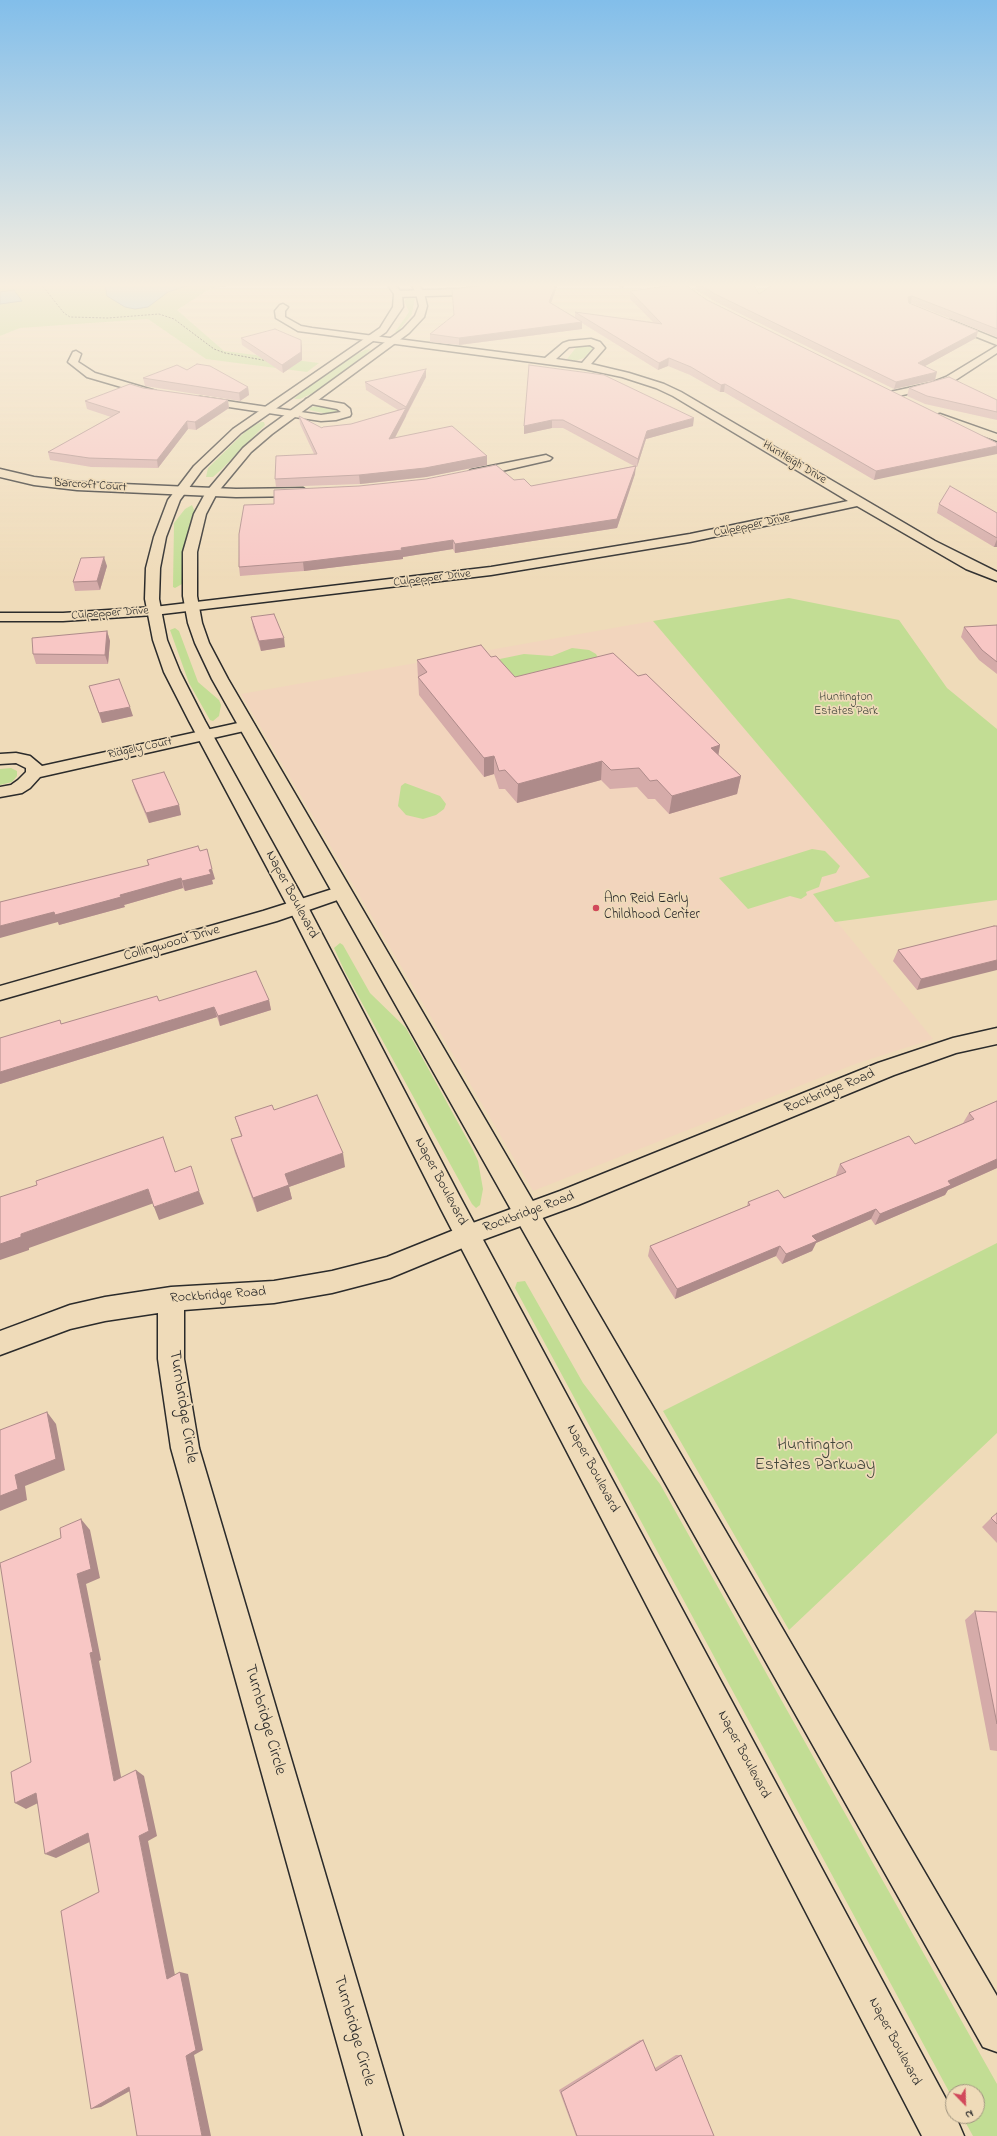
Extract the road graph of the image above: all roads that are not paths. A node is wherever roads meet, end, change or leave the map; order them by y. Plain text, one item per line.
1 (117, 384) edge
2 (305, 384) edge
3 (334, 384) edge
4 (649, 384) edge
5 (938, 384) edge
6 (883, 389) edge
7 (894, 394) junction
8 (162, 395) edge
9 (192, 399) edge
10 (310, 401) junction
11 (908, 401) edge
12 (266, 410) junction
13 (929, 412) edge
14 (293, 414) junction
15 (997, 438) edge
16 (546, 458) dead end
17 (0, 473) edge
18 (458, 477) edge
19 (181, 491) junction
20 (212, 492) junction
21 (316, 492) edge
22 (860, 502) junction
23 (997, 577) edge
24 (192, 606) junction
25 (154, 611) junction
26 (0, 617) edge
27 (247, 726) junction
28 (205, 735) junction
29 (0, 760) edge
30 (34, 773) junction
31 (0, 792) edge
32 (342, 892) junction
33 (298, 907) junction
34 (0, 993) edge
35 (997, 1036) edge
36 (528, 1214) junction
37 (468, 1235) junction
38 (171, 1299) junction
39 (0, 1343) edge
40 (997, 2033) edge
41 (383, 2136) edge
42 (944, 2136) edge

1 - 8 street
2 - 12 street, Naper Boulevard
3 - 10 street
4 - 22 street, Huntleigh Drive
5 - 7 street
6 - 7 street
7 - 11 street
9 - 12 street
10 - 14 street
10 - 14 street
12 - 14 street
12 - 19 street, Naper Boulevard
13 - 15 street
14 - 20 street
16 - 18 street
17 - 19 street, Barcroft Court
19 - 20 street, Barcroft Court
19 - 25 street, Naper Boulevard
20 - 21 street, Barcroft Court
20 - 24 street
22 - 23 street, Huntleigh Drive
22 - 24 street, Culpepper Drive
24 - 25 street, Culpepper Drive
24 - 27 street
25 - 26 street, Culpepper Drive
25 - 28 street, Naper Boulevard
27 - 28 street, Ridgely Court
27 - 32 street
28 - 30 street, Ridgely Court
28 - 33 street, Naper Boulevard
29 - 30 street
30 - 31 street
32 - 33 street, Collingwood Drive
32 - 36 street
33 - 34 street, Collingwood Drive
33 - 37 street, Naper Boulevard
35 - 36 street, Rockbridge Road
36 - 37 street, Rockbridge Road
36 - 40 street
37 - 38 street, Rockbridge Road
37 - 42 street, Naper Boulevard
38 - 39 street, Rockbridge Road
38 - 41 street, Turnbridge Circle

